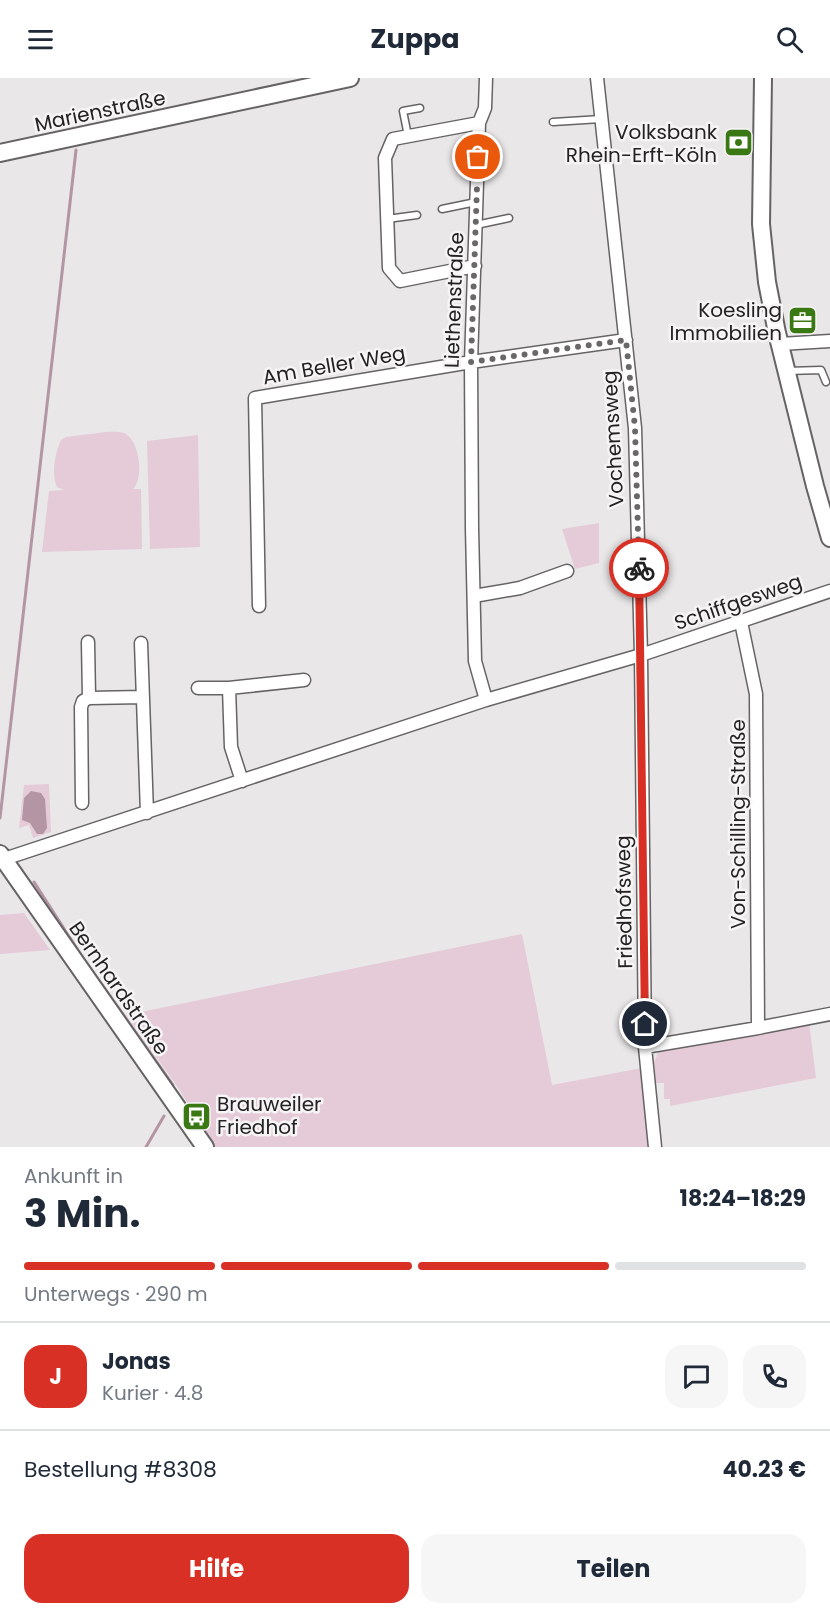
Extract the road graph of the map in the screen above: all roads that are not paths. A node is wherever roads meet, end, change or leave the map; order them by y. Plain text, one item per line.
1 (350, 78) edge
2 (486, 78) edge
3 (597, 78) edge
4 (762, 78) edge
5 (420, 108) dead end
6 (602, 119) junction
7 (553, 122) dead end
8 (479, 123) junction
9 (408, 136) junction
10 (0, 153) edge
11 (477, 202) junction
12 (442, 208) dead end
13 (417, 215) dead end
14 (509, 218) dead end
15 (387, 219) junction
16 (476, 225) junction
17 (475, 266) junction
18 (626, 340) junction
19 (830, 341) edge
20 (780, 344) junction
21 (471, 362) junction
22 (787, 371) junction
23 (826, 382) dead end
24 (830, 538) edge
25 (567, 571) dead end
26 (830, 591) edge
27 (474, 596) junction
28 (260, 606) dead end
29 (741, 622) junction
30 (88, 642) dead end
31 (141, 643) dead end
32 (640, 655) junction
33 (303, 680) dead end
34 (198, 688) dead end
35 (229, 688) junction
36 (143, 697) junction
37 (89, 698) junction
38 (486, 700) junction
39 (242, 781) junction
40 (82, 803) dead end
41 (147, 813) junction
42 (2, 856) edge
43 (830, 1014) edge
44 (758, 1028) junction
45 (645, 1047) junction
46 (205, 1147) edge
47 (655, 1147) edge

1 - 10 street, Marienstraße
2 - 8 street, Liethenstraße
3 - 6 street, Vochemsweg
4 - 20 street
5 - 9 lane
6 - 7 lane
6 - 18 street, Vochemsweg
8 - 9 street
8 - 11 street, Liethenstraße
9 - 15 street
11 - 12 lane
11 - 16 street, Liethenstraße
13 - 15 lane
14 - 16 lane
15 - 17 street
16 - 17 street, Liethenstraße
17 - 21 street, Liethenstraße
18 - 21 street, Am Beller Weg
18 - 32 street, Vochemsweg
19 - 20 street
20 - 22 street
21 - 27 street, Liethenstraße
21 - 28 street, Am Beller Weg
22 - 23 lane
22 - 24 street
25 - 27 street
26 - 29 street, Schiffgesweg
27 - 38 street, Liethenstraße
29 - 32 street, Schiffgesweg
29 - 44 street, Von-Schilling-Straße
30 - 37 street
31 - 36 street
32 - 38 street, Schiffgesweg
32 - 45 street, Friedhofsweg
33 - 35 street
34 - 35 street
35 - 39 street
36 - 37 street
36 - 41 street
37 - 40 street
38 - 39 street
39 - 41 street
41 - 42 street
42 - 46 street, Bernhardstraße
43 - 44 street
44 - 45 street
45 - 47 street, Friedhofsweg

